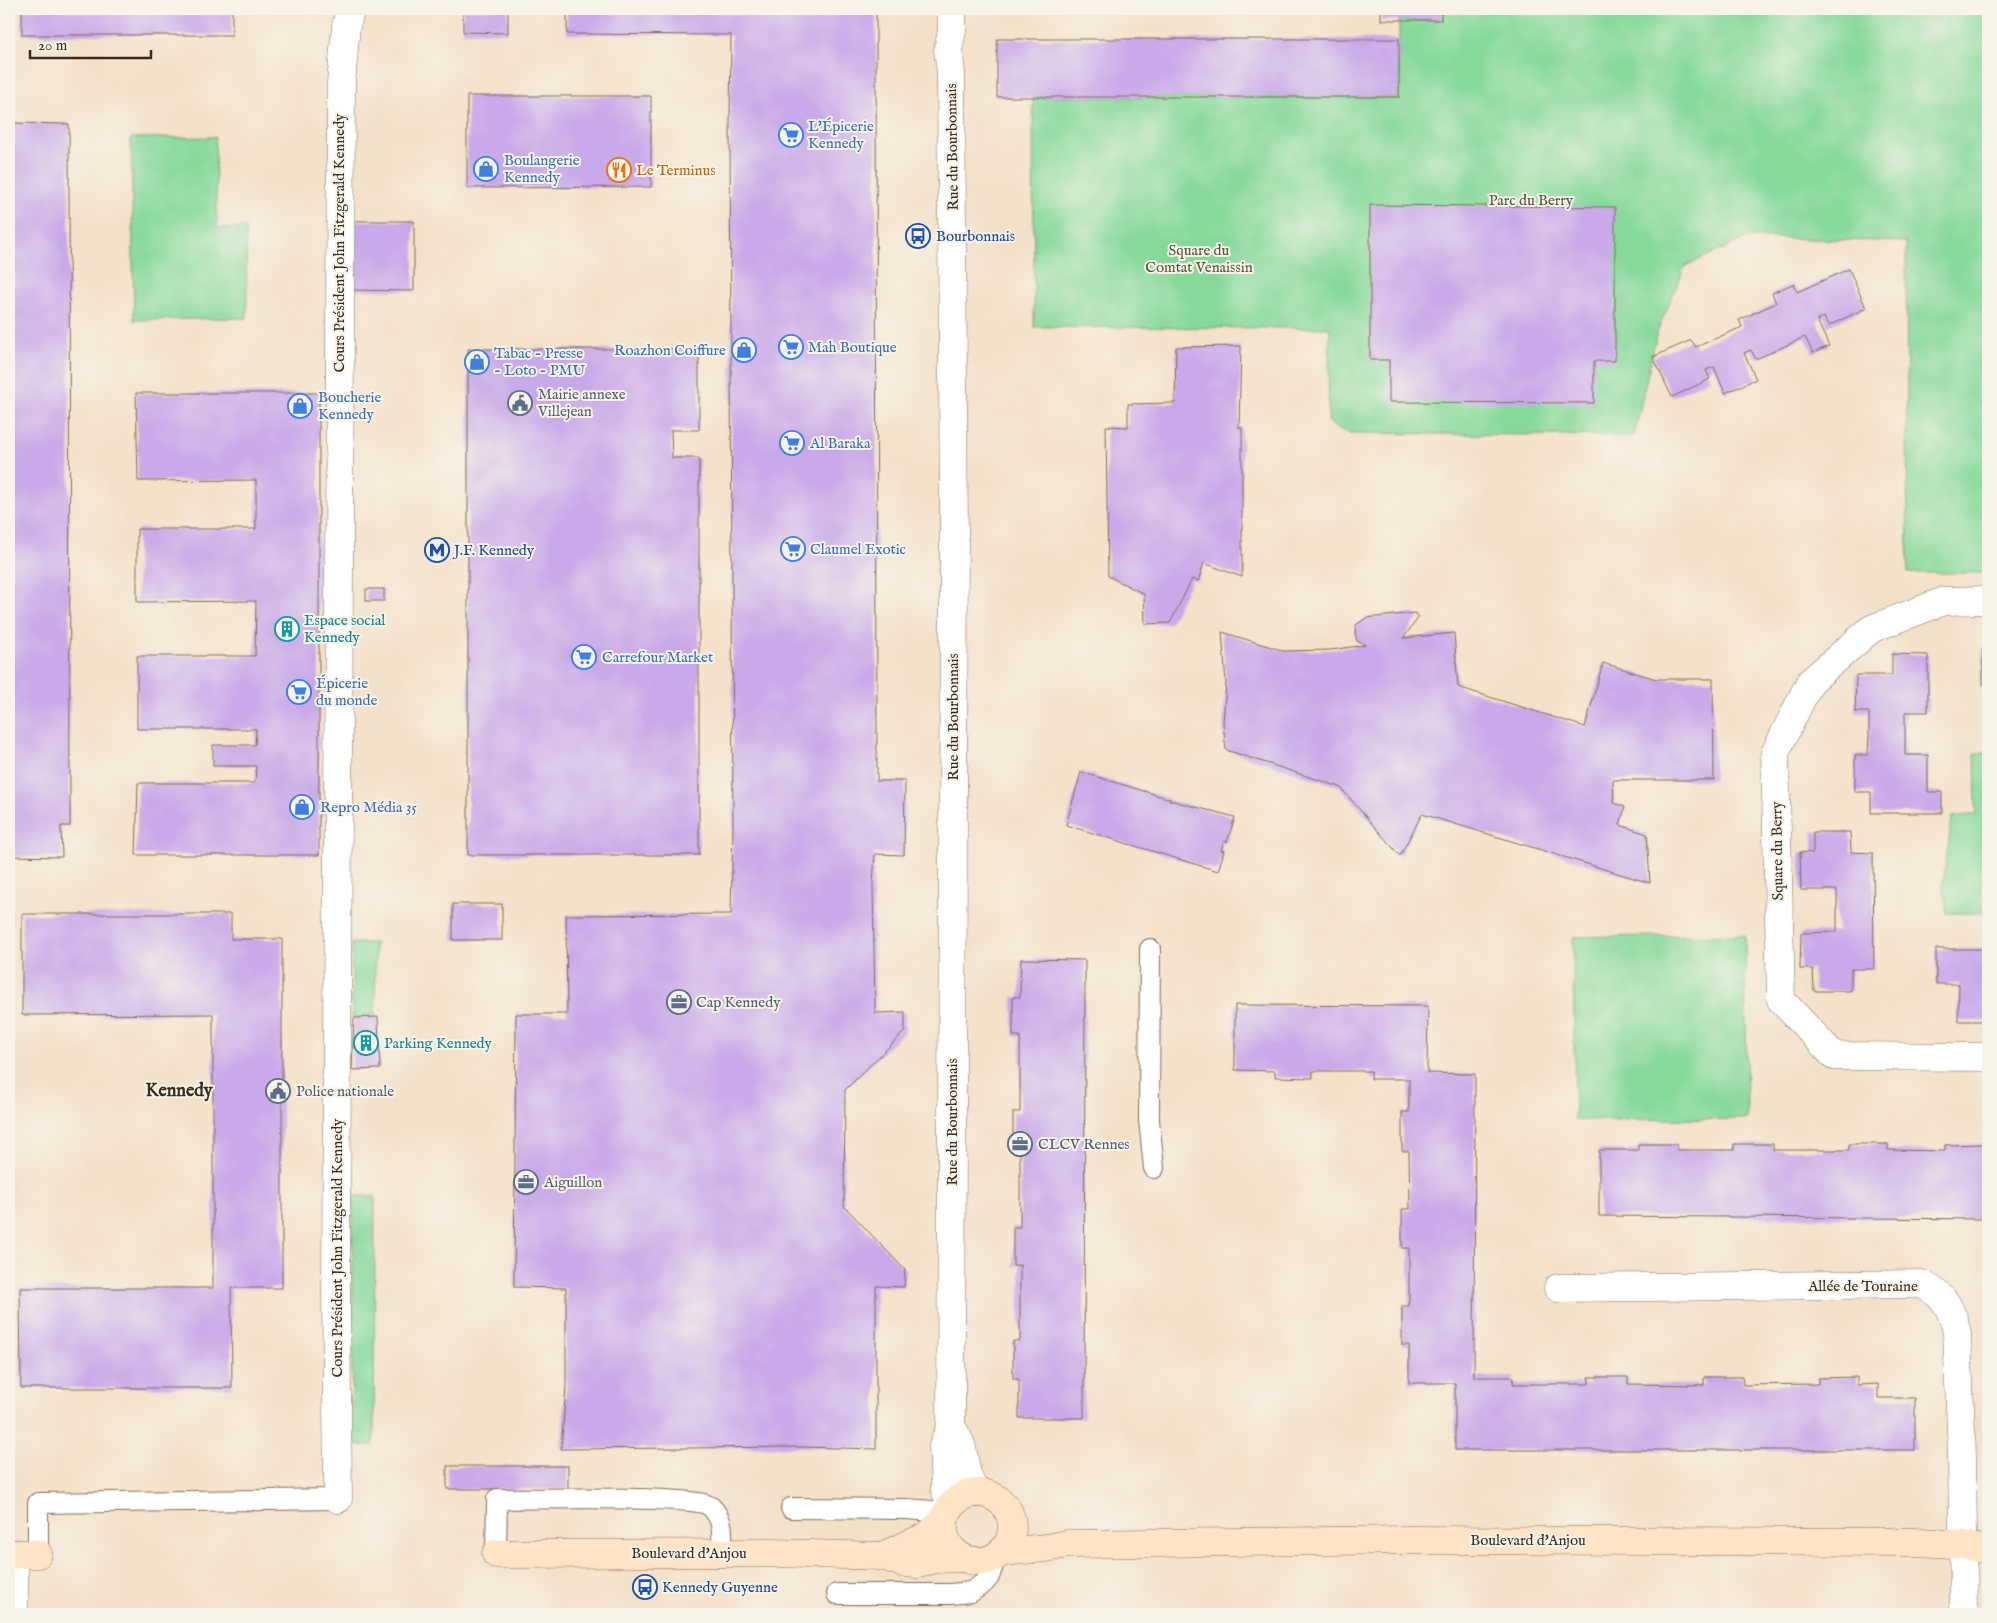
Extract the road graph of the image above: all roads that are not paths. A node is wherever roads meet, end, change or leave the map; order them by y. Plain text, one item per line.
1 (351, 9) edge
2 (952, 9) edge
3 (1988, 600) edge
4 (1150, 949) dead end
5 (1988, 1057) edge
6 (1154, 1168) dead end
7 (1558, 1288) dead end
8 (951, 1426) junction
9 (977, 1492) junction
10 (338, 1499) joint
11 (791, 1508) dead end
12 (948, 1512) junction
13 (1011, 1517) junction
14 (1067, 1544) junction
15 (1976, 1548) edge
16 (722, 1553) junction
17 (21, 1554) edge
18 (496, 1554) joint
19 (999, 1554) junction
20 (882, 1556) junction
21 (963, 1558) junction
22 (837, 1594) dead end
23 (14, 1614) edge
24 (1964, 1614) edge

1 - 10 street, Cours Président John Fitzgerald Kennedy
2 - 8 street, Rue du Bourbonnais
3 - 5 street, Square du Berry
4 - 6 lane
7 - 15 street, Allée de Touraine
8 - 9 street, Rue du Bourbonnais
8 - 12 street, Rue du Bourbonnais
9 - 12 street
9 - 13 street
10 - 17 lane
11 - 12 lane
12 - 20 street, Boulevard d'Anjou
12 - 21 street
13 - 14 street, Boulevard d'Anjou
13 - 19 street
14 - 15 street, Boulevard d'Anjou
14 - 19 street, Boulevard d'Anjou
15 - 24 street, Allée de Touraine
16 - 18 street, Boulevard d'Anjou
16 - 18 lane
16 - 20 street, Boulevard d'Anjou
17 - 23 street
19 - 21 street
19 - 22 lane
20 - 21 street, Boulevard d'Anjou

